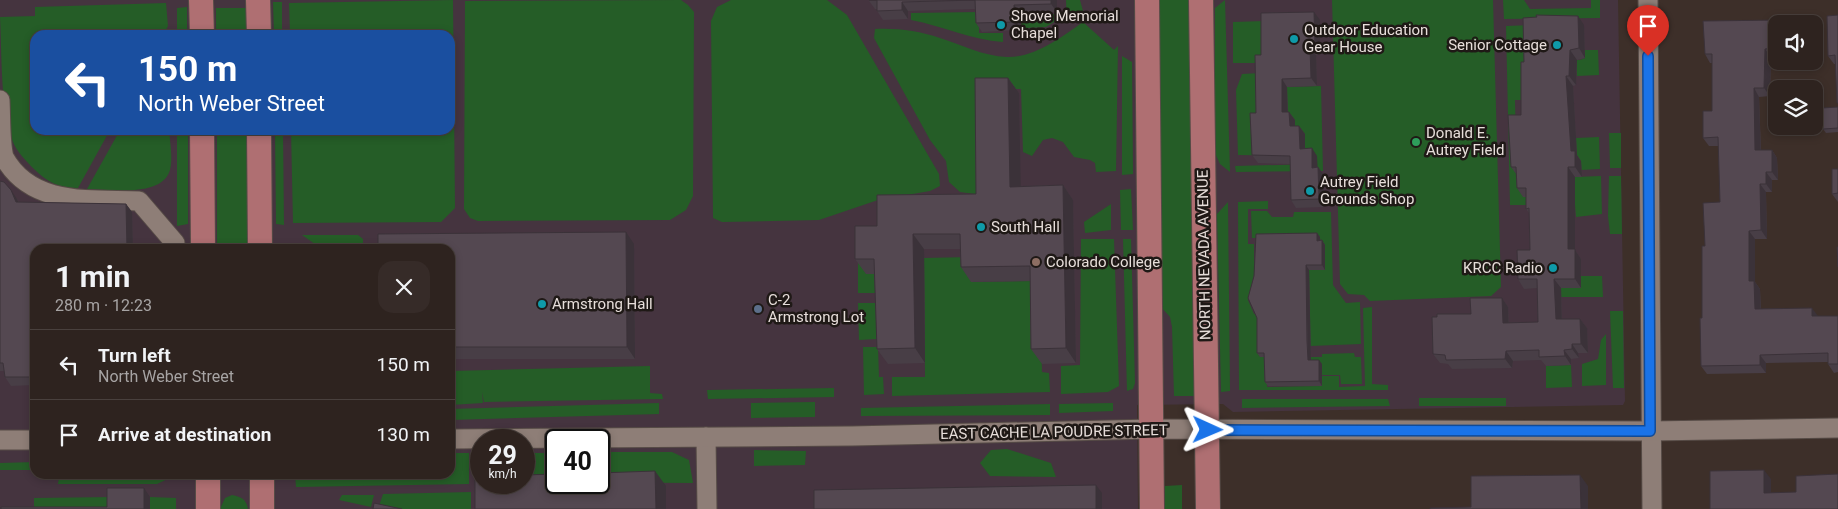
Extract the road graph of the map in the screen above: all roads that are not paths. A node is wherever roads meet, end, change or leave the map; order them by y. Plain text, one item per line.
1 (201, 0) edge
2 (258, 0) edge
3 (1147, 0) edge
4 (1201, 0) edge
5 (1648, 0) edge
6 (202, 30) edge
7 (259, 30) edge
8 (0, 100) edge
9 (202, 135) edge
10 (259, 135) edge
11 (175, 243) dead end
12 (203, 244) edge
13 (260, 244) edge
14 (1838, 428) edge
15 (1152, 430) junction
16 (1208, 430) junction
17 (1650, 431) junction
18 (706, 437) junction
19 (455, 439) edge
20 (0, 440) edge
21 (30, 440) edge
22 (208, 479) edge
23 (262, 479) edge
24 (208, 509) edge
25 (262, 509) edge
26 (707, 509) edge
27 (1152, 509) edge
28 (1208, 509) edge
29 (1652, 509) edge

1 - 6 main road
2 - 7 main road
3 - 15 main road
4 - 16 main road, NORTH NEVADA AVENUE
5 - 17 street
8 - 11 street
9 - 12 main road
10 - 13 main road
14 - 17 street, EAST CACHE LA POUDRE STREET
15 - 16 street, EAST CACHE LA POUDRE STREET
15 - 18 street, EAST CACHE LA POUDRE STREET
15 - 27 main road
16 - 17 street, EAST CACHE LA POUDRE STREET
16 - 28 main road, NORTH NEVADA AVENUE
17 - 29 street
18 - 19 street, EAST CACHE LA POUDRE STREET
18 - 26 street
20 - 21 street
22 - 24 main road
23 - 25 main road

